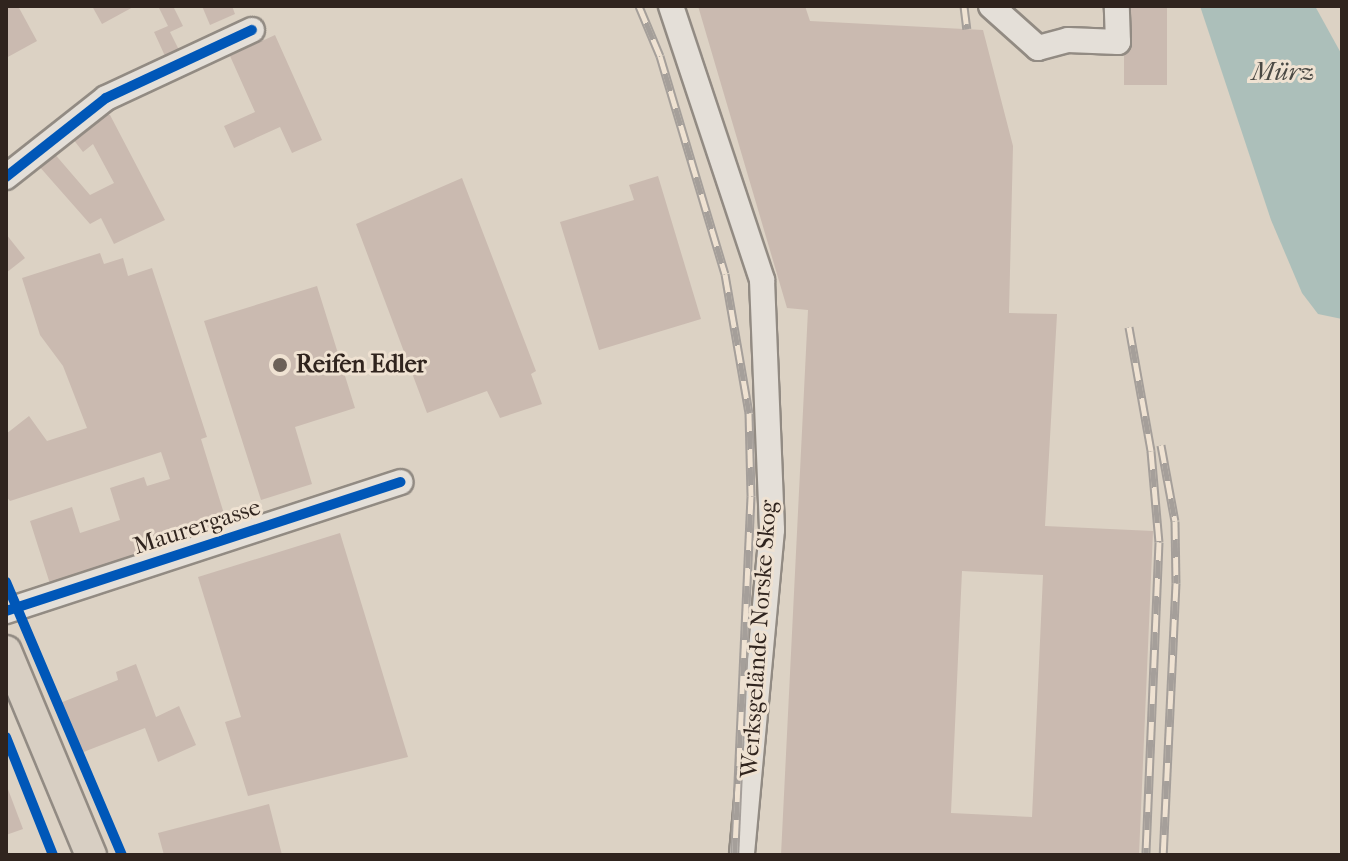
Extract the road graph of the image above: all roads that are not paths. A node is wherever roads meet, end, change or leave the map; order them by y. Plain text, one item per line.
1 (671, 6) edge
2 (991, 6) edge
3 (1117, 6) edge
4 (252, 30) dead end
5 (6, 177) edge
6 (400, 482) dead end
7 (6, 611) edge
8 (6, 651) edge
9 (91, 855) edge
10 (742, 855) edge

1 - 10 street, Werksgelände Norske Skog
2 - 3 street
4 - 5 street
6 - 7 street, Maurergasse
8 - 9 main road

